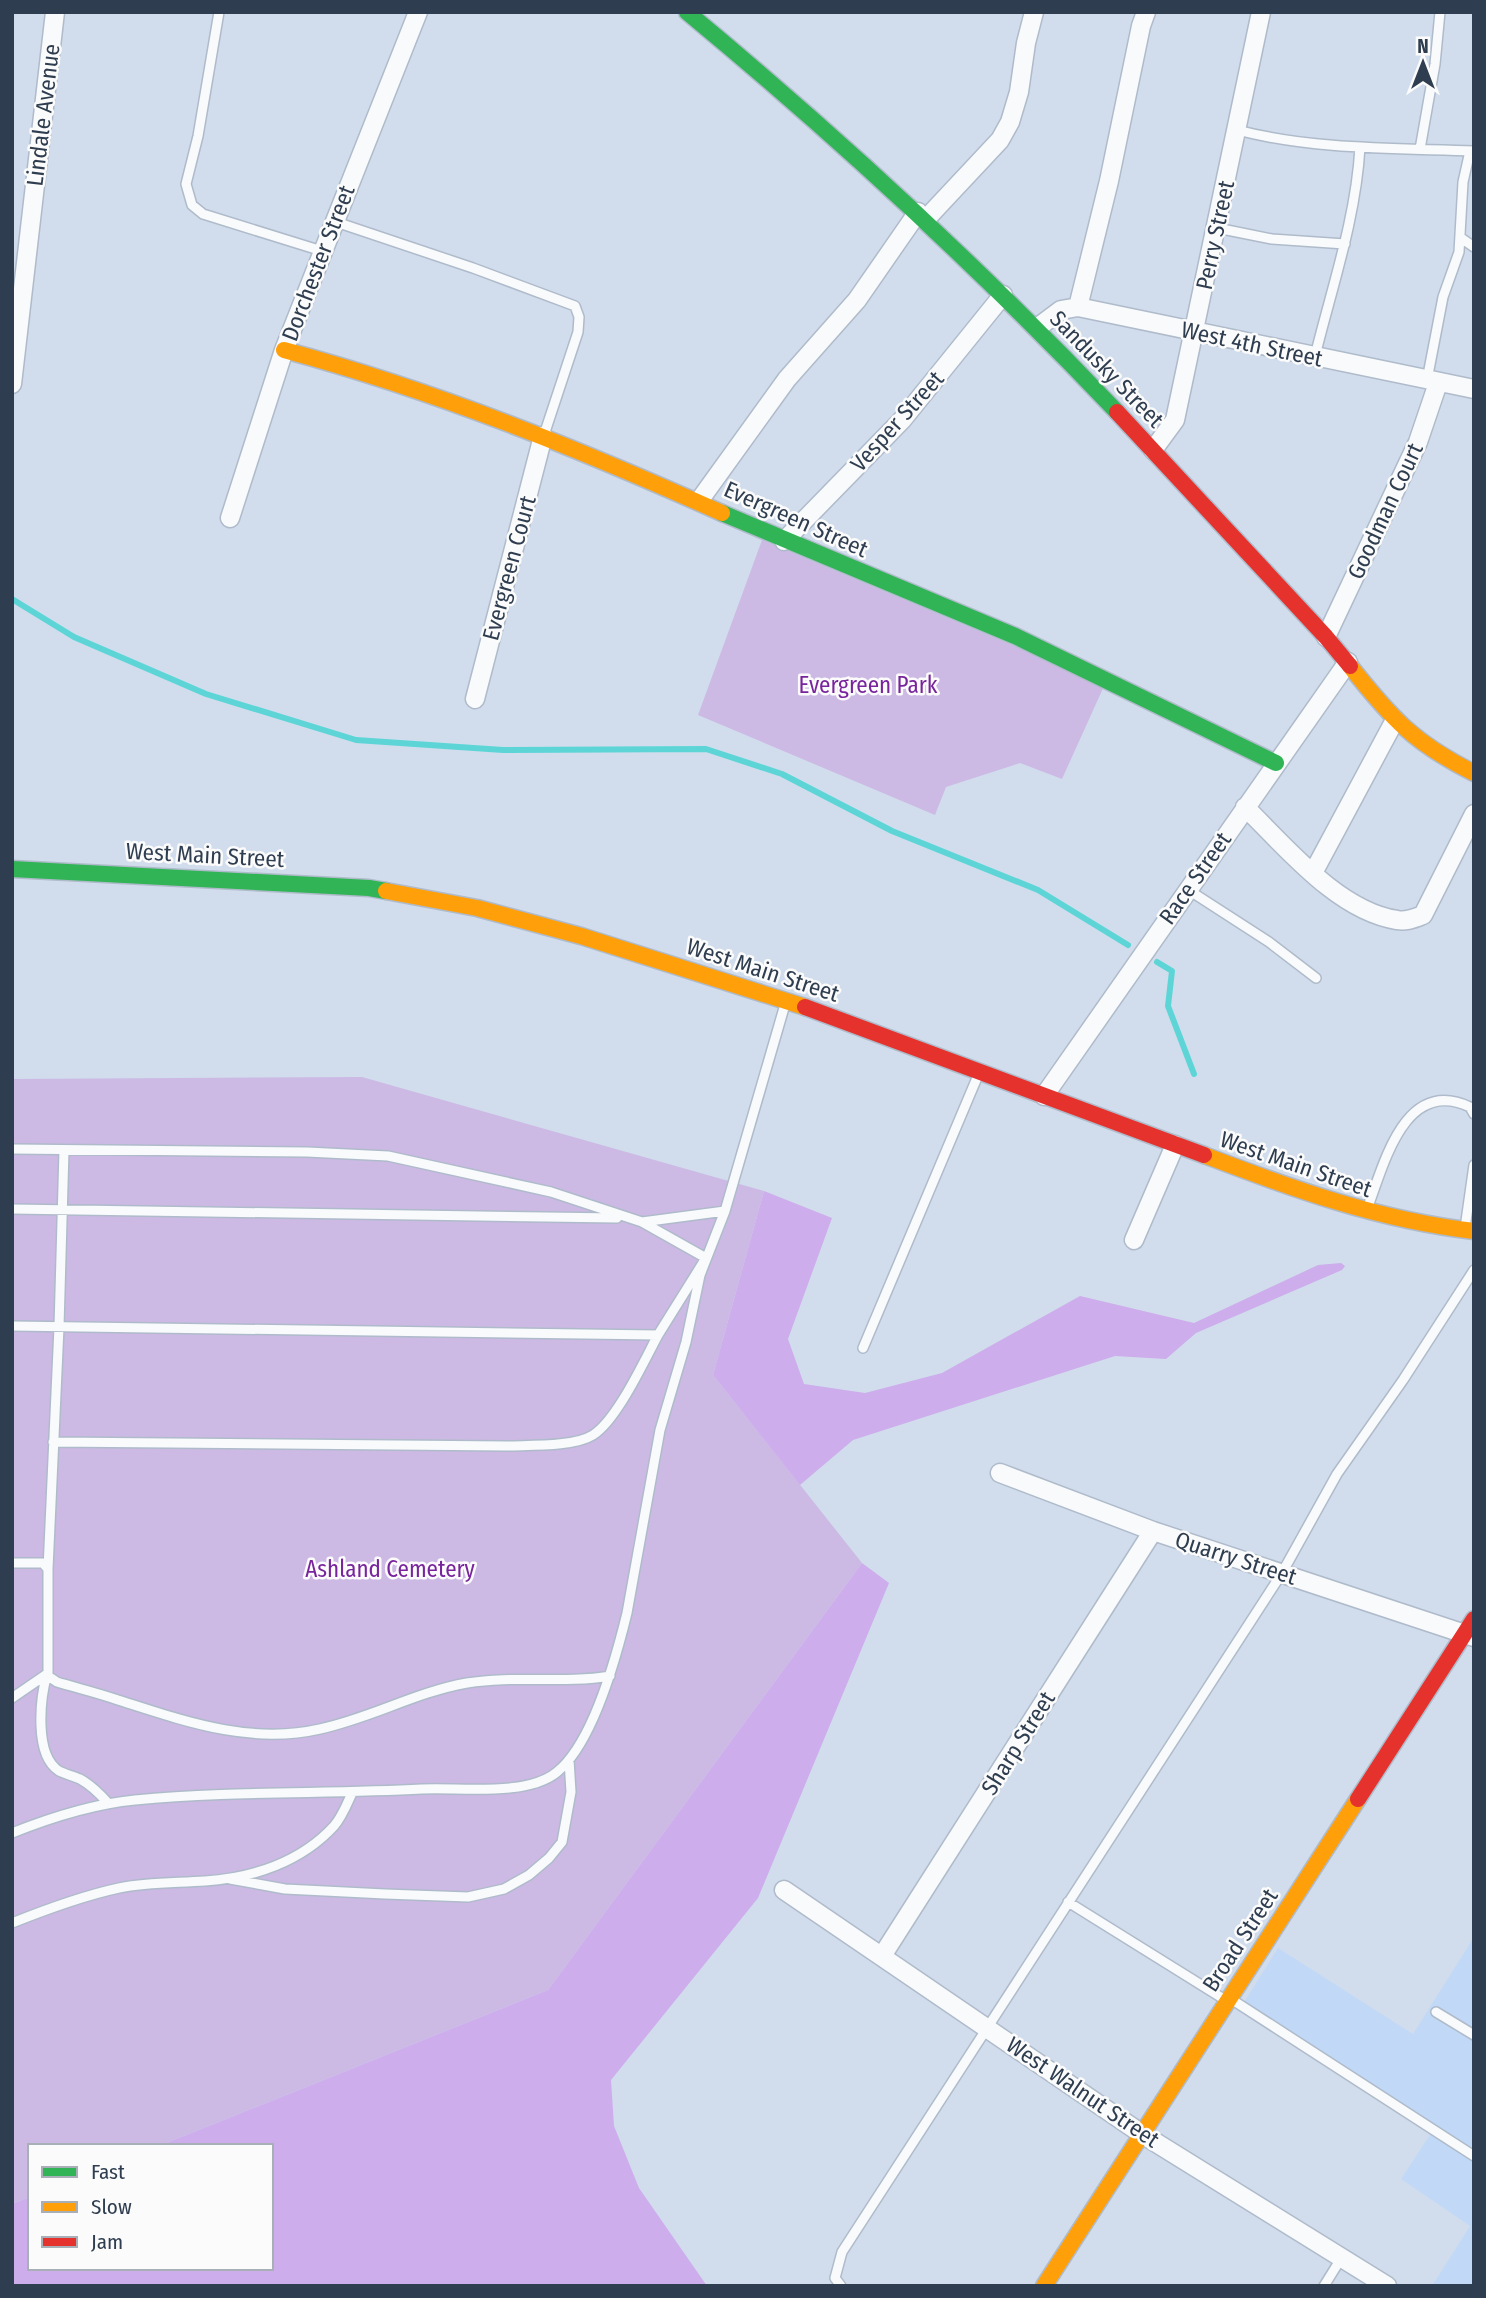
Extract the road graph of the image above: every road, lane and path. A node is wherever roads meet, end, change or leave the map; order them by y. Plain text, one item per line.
1 (55, 12) edge
2 (219, 12) edge
3 (418, 12) edge
4 (687, 12) edge
5 (1034, 12) edge
6 (1146, 12) edge
7 (1261, 12) edge
8 (1440, 12) edge
9 (1237, 130) junction
10 (1360, 147) junction
11 (1420, 149) junction
12 (1472, 151) edge
13 (922, 216) junction
14 (334, 221) junction
15 (1217, 228) junction
16 (1461, 238) junction
17 (1345, 244) junction
18 (1474, 247) edge
19 (322, 251) junction
20 (1003, 295) junction
21 (1078, 307) junction
22 (1037, 328) junction
23 (1194, 332) junction
24 (284, 350) junction
25 (1315, 356) junction
26 (1433, 382) junction
27 (12, 384) edge
28 (1474, 389) edge
29 (543, 436) junction
30 (1153, 450) junction
31 (699, 501) junction
32 (230, 518) dead end
33 (784, 541) junction
34 (1326, 637) junction
35 (1348, 662) junction
36 (475, 699) dead end
37 (1395, 720) junction
38 (1276, 763) junction
39 (1474, 773) edge
40 (1244, 807) junction
41 (1474, 814) edge
42 (12, 869) edge
43 (1313, 873) junction
44 (1187, 889) junction
45 (1317, 978) dead end
46 (786, 1000) junction
47 (979, 1071) junction
48 (1044, 1096) junction
49 (1474, 1114) edge
50 (1175, 1145) junction
51 (12, 1149) edge
52 (64, 1150) junction
53 (1474, 1165) edge
54 (12, 1209) edge
55 (62, 1210) junction
56 (725, 1211) junction
57 (1366, 1213) junction
58 (629, 1219) junction
59 (642, 1222) junction
60 (1469, 1230) edge
61 (1134, 1240) dead end
62 (706, 1258) junction
63 (1474, 1270) edge
64 (12, 1326) edge
65 (59, 1327) junction
66 (658, 1335) junction
67 (863, 1348) dead end
68 (53, 1443) junction
69 (1000, 1473) dead end
70 (1153, 1531) junction
71 (12, 1563) edge
72 (48, 1569) junction
73 (1282, 1573) junction
74 (1470, 1630) edge
75 (47, 1674) junction
76 (610, 1676) junction
77 (12, 1698) edge
78 (569, 1759) junction
79 (352, 1793) junction
80 (108, 1803) junction
81 (12, 1833) edge
82 (230, 1879) junction
83 (784, 1890) dead end
84 (1068, 1902) junction
85 (12, 1923) edge
86 (883, 1956) junction
87 (1228, 1999) junction
88 (1436, 2012) dead end
89 (986, 2027) junction
90 (1474, 2035) edge
91 (1142, 2134) junction
92 (1474, 2156) edge
93 (1342, 2257) junction
94 (841, 2286) edge
95 (1044, 2286) edge
96 (1324, 2286) edge
97 (1387, 2286) edge

1 - 27 street, Lindale Avenue
2 - 19 lane
3 - 14 street, Dorchester Street
4 - 13 street, Sandusky Street
5 - 13 street
6 - 21 street
7 - 9 street, Perry Street
8 - 11 lane
9 - 10 lane
9 - 15 street, Perry Street
10 - 11 lane
10 - 17 lane
11 - 12 lane
12 - 16 lane
13 - 20 street, Sandusky Street
13 - 31 street
14 - 19 street, Dorchester Street
14 - 29 lane
15 - 17 lane
15 - 23 street, Perry Street
16 - 18 lane
16 - 26 lane
17 - 25 lane
19 - 24 street, Dorchester Street
20 - 22 street, Sandusky Street
20 - 33 street, Vesper Street
21 - 22 street
21 - 23 street, West 4th Street
22 - 30 street, Sandusky Street
23 - 25 street, West 4th Street
23 - 30 street, Perry Street
24 - 29 street, Evergreen Street
24 - 32 street, Dorchester Street
25 - 26 street, West 4th Street
26 - 28 street, West 4th Street
26 - 34 street, Goodman Court
29 - 31 street, Evergreen Street
29 - 36 street, Evergreen Court
30 - 34 street, Sandusky Street
31 - 33 street, Evergreen Street
33 - 38 street, Evergreen Street
34 - 35 street, Sandusky Street
35 - 37 street, Sandusky Street
35 - 38 street, Race Street
37 - 39 street, Sandusky Street
37 - 43 street
38 - 40 street, Race Street
40 - 43 street
40 - 44 street, Race Street
41 - 43 street
42 - 46 street, West Main Street
44 - 45 lane
44 - 48 street, Race Street
46 - 47 street, West Main Street
46 - 56 lane
47 - 48 street, West Main Street
47 - 67 lane
48 - 50 street, West Main Street
49 - 57 lane
50 - 57 street, West Main Street
50 - 61 street
51 - 52 lane
52 - 55 lane
52 - 58 lane
53 - 60 lane
54 - 55 lane
55 - 58 lane
55 - 65 lane
56 - 59 lane
56 - 62 lane
57 - 60 street, West Main Street
58 - 59 lane
59 - 62 lane
62 - 66 lane
62 - 76 lane
63 - 73 lane
64 - 65 lane
65 - 66 lane
65 - 68 lane
66 - 68 lane
68 - 72 lane
69 - 70 street, Quarry Street
70 - 73 street, Quarry Street
70 - 86 street, Sharp Street
71 - 72 lane
72 - 75 lane
73 - 74 street, Quarry Street
73 - 84 lane
74 - 87 street, Broad Street
75 - 76 lane
75 - 77 lane
75 - 80 lane
76 - 78 lane
78 - 79 lane
78 - 82 lane
79 - 80 lane
79 - 82 lane
80 - 81 lane
82 - 85 lane
83 - 86 street, West Walnut Street
84 - 87 lane
84 - 89 lane
86 - 89 street, West Walnut Street
87 - 91 street, Broad Street
87 - 92 lane
88 - 90 lane
89 - 91 street, West Walnut Street
89 - 94 lane
91 - 93 street, West Walnut Street
91 - 95 street, Broad Street
93 - 96 lane
93 - 97 street, West Walnut Street

